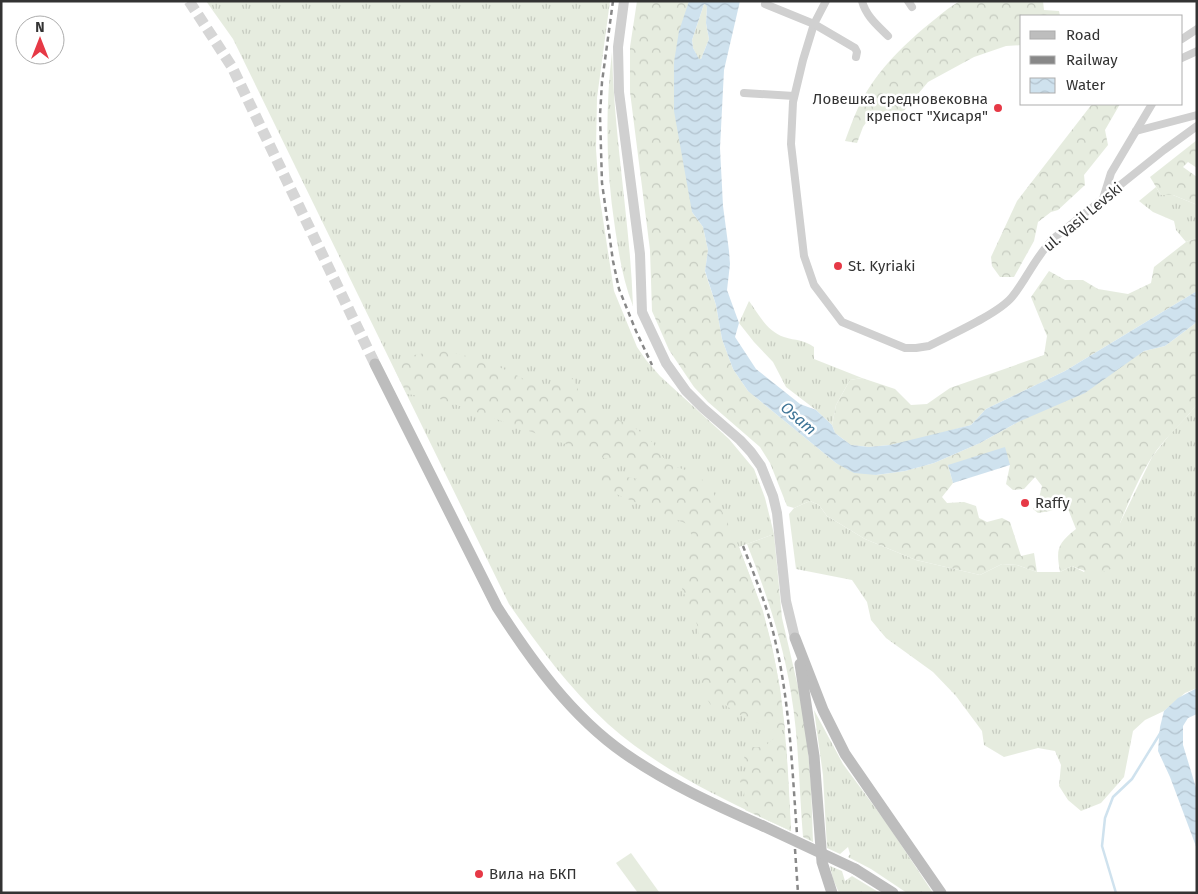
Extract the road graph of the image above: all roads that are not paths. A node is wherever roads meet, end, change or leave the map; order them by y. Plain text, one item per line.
1 (624, 1) edge
2 (826, 1) edge
3 (862, 1) edge
4 (766, 4) dead end
5 (814, 24) junction
6 (1197, 29) edge
7 (888, 36) dead end
8 (1183, 39) edge
9 (1197, 51) edge
10 (856, 58) dead end
11 (1183, 58) edge
12 (744, 93) dead end
13 (794, 96) junction
14 (1151, 105) edge
15 (1197, 115) edge
16 (1197, 126) edge
17 (1136, 131) junction
18 (1103, 199) junction
19 (375, 364) tunnel mouth
20 (795, 638) junction
21 (832, 893) edge
22 (893, 893) edge
23 (941, 893) edge

1 - 20 street
2 - 5 street, ul. Vasil Levski
3 - 7 street
4 - 5 street
5 - 10 street
5 - 13 street, ul. Vasil Levski
6 - 8 street
9 - 11 street
12 - 13 street
13 - 18 street, ul. Vasil Levski
14 - 17 street
15 - 17 street
16 - 18 street, ul. Vasil Levski
17 - 18 street
19 - 22 main road, bridge
20 - 21 main road
20 - 23 main road

